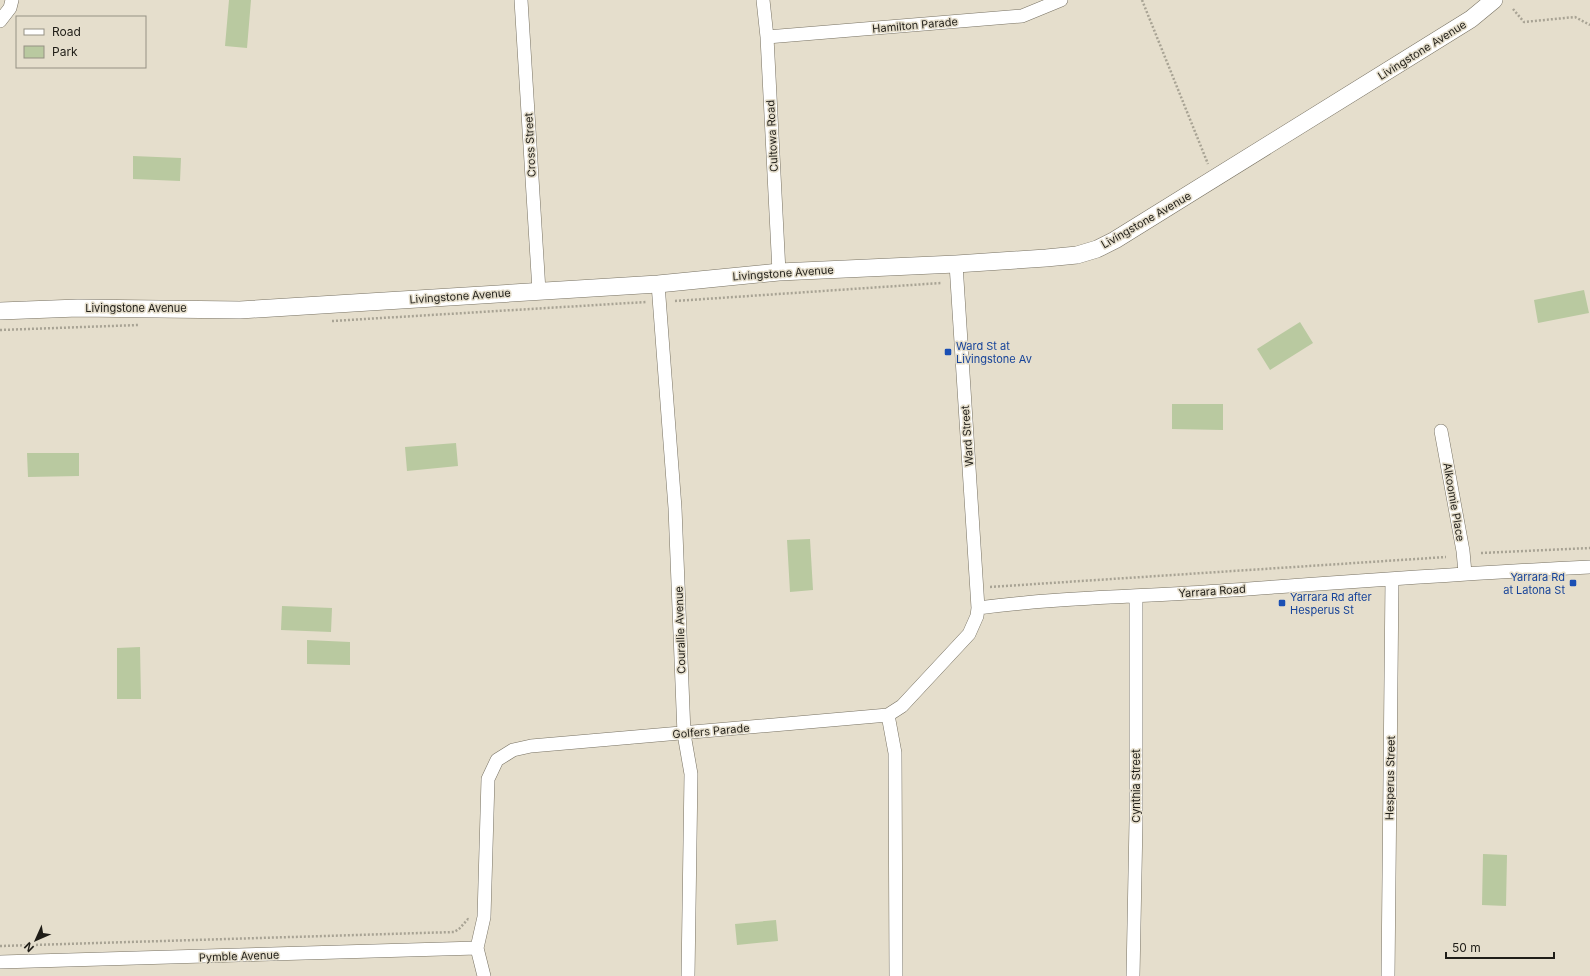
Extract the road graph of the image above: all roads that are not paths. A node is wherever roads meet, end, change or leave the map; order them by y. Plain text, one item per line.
1 (12, 0) edge
2 (521, 0) edge
3 (763, 0) edge
4 (1061, 0) edge
5 (1494, 0) edge
6 (0, 20) edge
7 (767, 37) junction
8 (956, 264) junction
9 (779, 272) junction
10 (658, 284) junction
11 (539, 290) junction
12 (0, 311) edge
13 (1441, 431) dead end
14 (1590, 567) edge
15 (1465, 573) junction
16 (1392, 579) junction
17 (1136, 596) junction
18 (978, 608) junction
19 (888, 715) junction
20 (684, 734) junction
21 (477, 948) junction
22 (0, 962) edge
23 (484, 976) edge
24 (688, 976) edge
25 (896, 976) edge
26 (1133, 976) edge
27 (1388, 976) edge

1 - 6 street
2 - 11 street, Cross Street
3 - 7 street, Cultowa Road
4 - 7 street, Hamilton Parade
5 - 8 street, Livingstone Avenue
7 - 9 street, Cultowa Road
8 - 9 street, Livingstone Avenue
8 - 18 street, Ward Street
9 - 10 street, Livingstone Avenue
10 - 11 street, Livingstone Avenue
10 - 20 street, Courallie Avenue
11 - 12 street, Livingstone Avenue
13 - 15 street, Alkoomie Place
14 - 15 street, Yarrara Road
15 - 16 street, Yarrara Road
16 - 17 street, Yarrara Road
16 - 27 street, Hesperus Street
17 - 18 street, Yarrara Road
17 - 26 street, Cynthia Street
18 - 19 street
19 - 20 street, Golfers Parade
19 - 25 street
20 - 21 street, Golfers Parade
20 - 24 street, Courallie Avenue
21 - 22 street, Pymble Avenue
21 - 23 street, Golfers Parade

